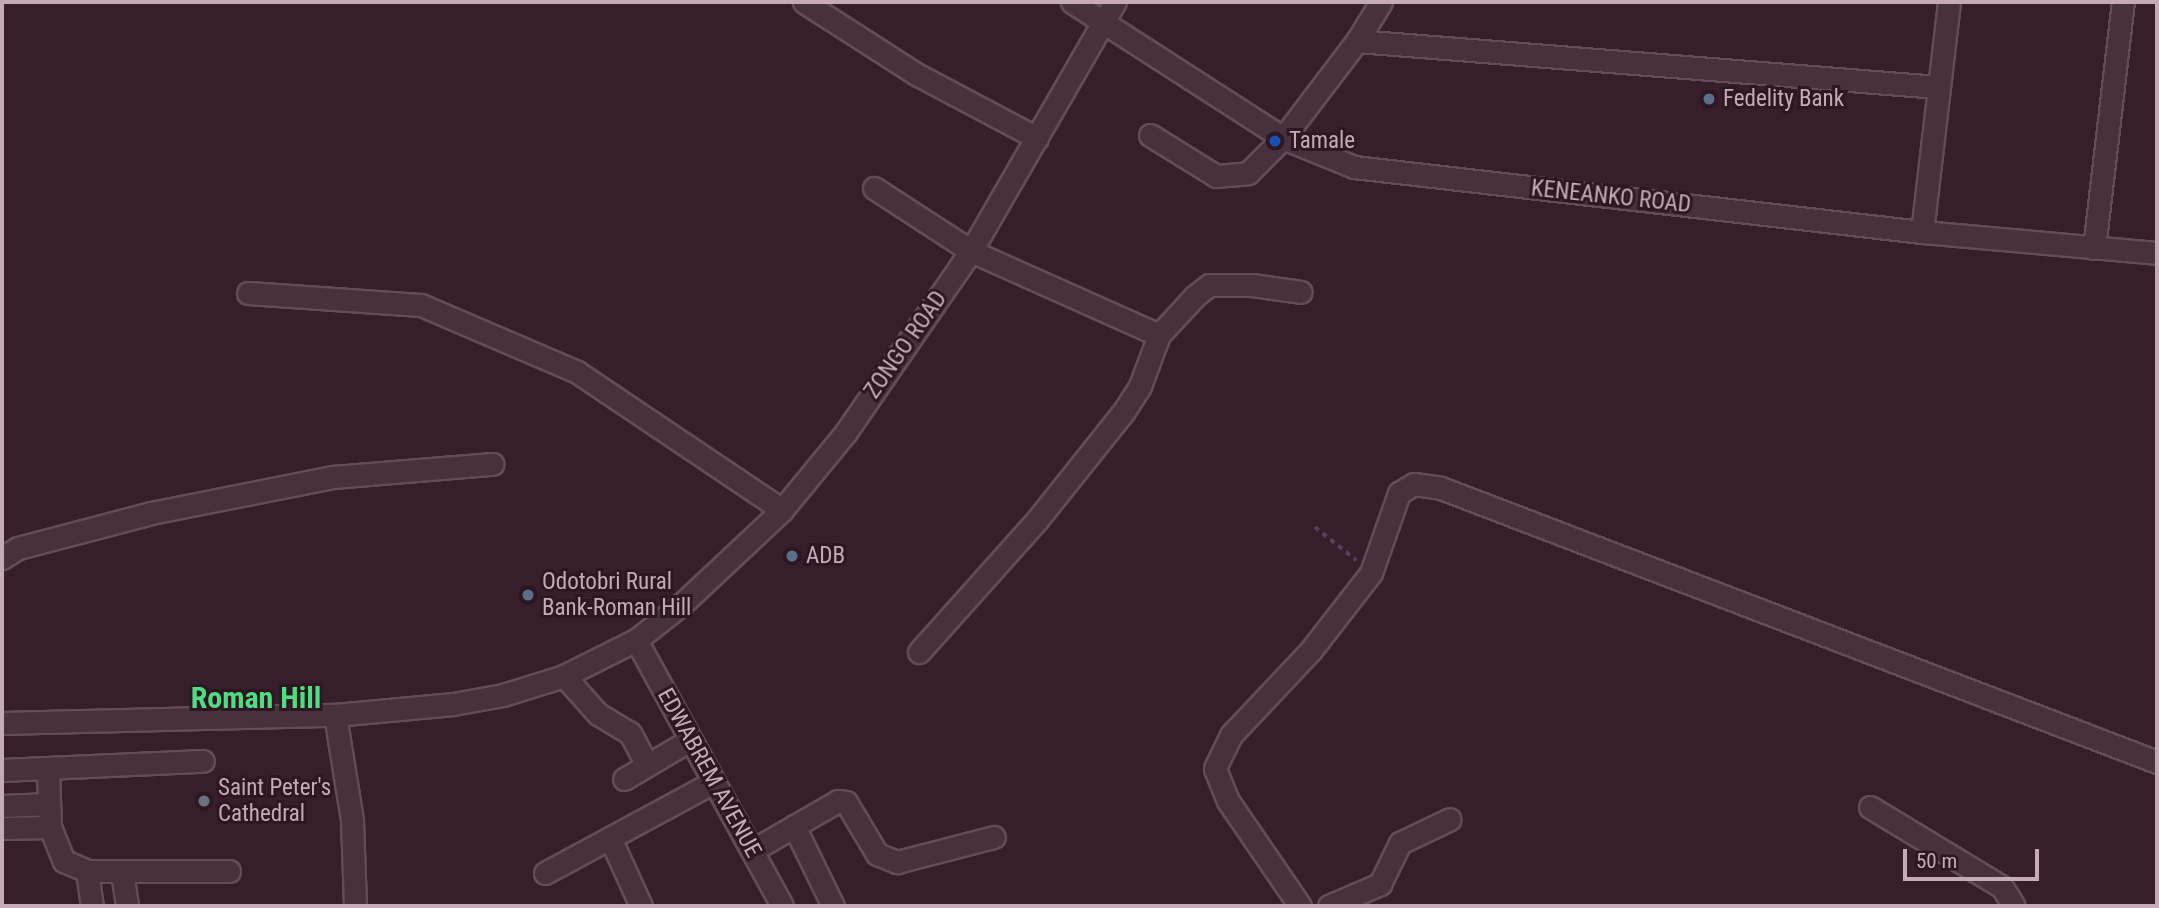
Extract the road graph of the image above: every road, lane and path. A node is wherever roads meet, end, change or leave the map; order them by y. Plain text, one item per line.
1 (804, 2) edge
2 (1072, 2) edge
3 (1115, 2) edge
4 (1381, 2) edge
5 (1949, 2) edge
6 (2123, 2) edge
7 (1103, 22) junction
8 (1357, 41) junction
9 (1937, 87) junction
10 (1150, 135) dead end
11 (1037, 138) junction
12 (1283, 138) junction
13 (874, 188) dead end
14 (1922, 232) junction
15 (2094, 248) junction
16 (971, 251) junction
17 (2157, 253) edge
18 (1301, 292) dead end
19 (248, 293) dead end
20 (1159, 335) junction
21 (492, 464) dead end
22 (782, 510) junction
23 (1315, 527) dead end
24 (2, 558) edge
25 (1371, 573) junction
26 (636, 640) junction
27 (919, 652) dead end
28 (564, 676) junction
29 (335, 715) junction
30 (2, 723) edge
31 (690, 740) junction
32 (203, 761) dead end
33 (2157, 762) edge
34 (647, 765) junction
35 (48, 768) junction
36 (2, 770) edge
37 (624, 779) dead end
38 (713, 782) junction
39 (49, 804) junction
40 (2, 806) edge
41 (1870, 807) dead end
42 (1450, 819) dead end
43 (794, 826) junction
44 (50, 827) junction
45 (2, 828) edge
46 (994, 837) dead end
47 (610, 838) junction
48 (753, 850) junction
49 (87, 871) junction
50 (229, 871) dead end
51 (122, 873) junction
52 (545, 873) dead end
53 (92, 906) edge
54 (127, 906) edge
55 (355, 906) edge
56 (640, 906) edge
57 (782, 906) edge
58 (833, 906) edge
59 (1300, 906) edge
60 (1329, 906) edge
61 (2014, 906) edge

1 - 11 street
2 - 7 street, KENEANKO ROAD
3 - 7 street, ZONGO ROAD
4 - 8 street
5 - 9 street
6 - 15 street
7 - 11 street, ZONGO ROAD
7 - 12 street, KENEANKO ROAD
8 - 9 street
8 - 12 street
9 - 14 street
10 - 12 street
11 - 16 street, ZONGO ROAD
12 - 14 street, KENEANKO ROAD
13 - 16 street
14 - 15 street, KENEANKO ROAD
15 - 17 street, KENEANKO ROAD
16 - 20 street
16 - 22 street, ZONGO ROAD
18 - 20 street
19 - 22 street
20 - 27 street
21 - 24 street
22 - 26 street, ZONGO ROAD
23 - 25 path
25 - 33 street
25 - 59 street
26 - 28 street, ZONGO ROAD
26 - 31 street, EDWABREM AVENUE
28 - 29 street, ZONGO ROAD
28 - 34 street
29 - 30 street, ZONGO ROAD
29 - 55 street
31 - 34 street
31 - 38 street, EDWABREM AVENUE
32 - 35 street
34 - 37 street
35 - 36 street
35 - 39 street
38 - 47 street
38 - 48 street, EDWABREM AVENUE
39 - 40 street
39 - 44 street
41 - 61 street
42 - 60 street
43 - 46 street
43 - 48 street
43 - 58 street
44 - 45 street
44 - 49 street
47 - 52 street
47 - 56 street
48 - 57 street, EDWABREM AVENUE
49 - 51 street
49 - 53 street
50 - 51 street
51 - 54 street

